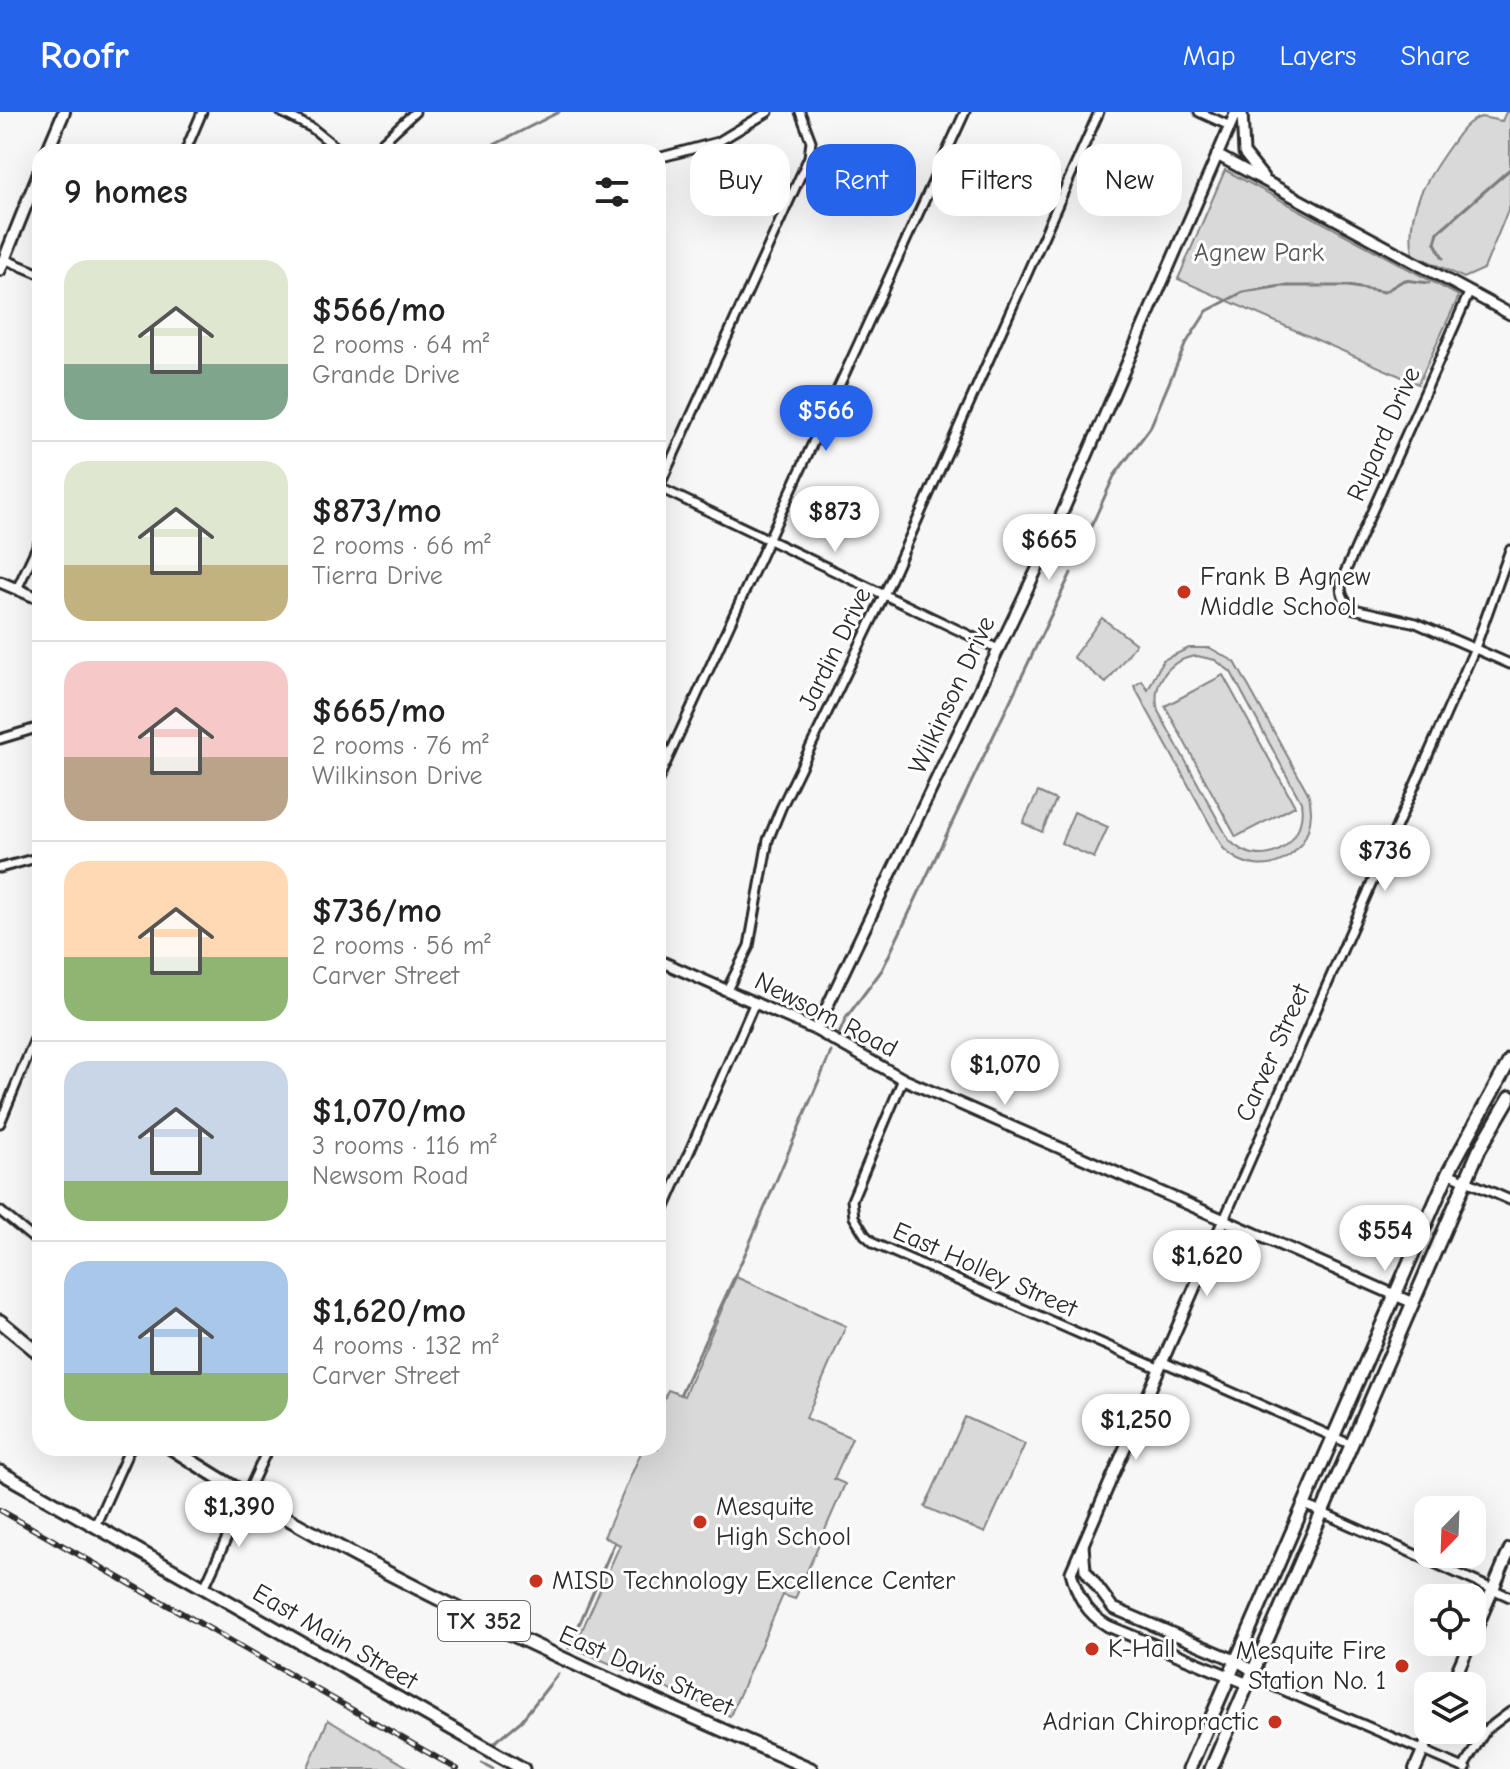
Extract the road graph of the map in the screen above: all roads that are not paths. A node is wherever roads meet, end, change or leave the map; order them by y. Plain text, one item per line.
1 (64, 112) edge
2 (202, 112) edge
3 (281, 112) edge
4 (415, 112) edge
5 (768, 112) edge
6 (800, 112) edge
7 (965, 112) edge
8 (1099, 112) edge
9 (1199, 112) edge
10 (1236, 112) edge
11 (1242, 112) edge
12 (1230, 126) junction
13 (54, 144) edge
14 (188, 144) edge
15 (332, 144) edge
16 (381, 144) edge
17 (1217, 155) junction
18 (666, 156) edge
19 (1271, 185) junction
20 (32, 190) edge
21 (4, 259) junction
22 (0, 270) edge
23 (32, 271) edge
24 (1469, 293) junction
25 (1510, 314) edge
26 (666, 470) edge
27 (666, 492) edge
28 (770, 540) junction
29 (1510, 550) edge
30 (32, 557) edge
31 (0, 582) edge
32 (17, 589) junction
33 (884, 595) junction
34 (32, 596) edge
35 (1475, 648) junction
36 (998, 649) junction
37 (1510, 664) edge
38 (32, 729) edge
39 (0, 739) edge
40 (666, 763) edge
41 (32, 859) edge
42 (0, 868) edge
43 (666, 963) edge
44 (727, 990) junction
45 (755, 1002) junction
46 (816, 1030) junction
47 (32, 1046) edge
48 (1510, 1060) edge
49 (903, 1079) junction
50 (1510, 1097) edge
51 (0, 1123) edge
52 (1448, 1173) junction
53 (1466, 1181) junction
54 (1510, 1200) edge
55 (666, 1205) edge
56 (0, 1211) edge
57 (1223, 1222) junction
58 (32, 1237) edge
59 (1395, 1295) junction
60 (1413, 1303) junction
61 (0, 1321) edge
62 (32, 1347) edge
63 (1160, 1365) junction
64 (1361, 1376) junction
65 (1379, 1383) junction
66 (1334, 1437) junction
67 (1352, 1445) junction
68 (126, 1456) edge
69 (183, 1456) edge
70 (264, 1456) edge
71 (0, 1472) edge
72 (246, 1497) junction
73 (1305, 1505) junction
74 (1322, 1513) junction
75 (94, 1527) junction
76 (1083, 1542) junction
77 (1510, 1549) edge
78 (204, 1588) junction
79 (1493, 1589) junction
80 (1267, 1591) junction
81 (1510, 1597) edge
82 (1284, 1600) junction
83 (1486, 1605) edge
84 (1237, 1661) junction
85 (1254, 1669) junction
86 (1230, 1676) junction
87 (1264, 1682) junction
88 (1248, 1684) junction
89 (1510, 1712) edge
90 (1426, 1744) edge
91 (1424, 1750) junction
92 (783, 1763) edge
93 (1464, 1768) edge
94 (523, 1769) edge
95 (811, 1769) edge
96 (1189, 1769) edge
97 (1211, 1769) edge
98 (1415, 1769) edge

1 - 13 main road
2 - 14 street
3 - 15 street
4 - 16 street
5 - 18 street
6 - 26 street
7 - 28 street
8 - 33 street, Jardin Drive
9 - 12 street
10 - 12 street, Wilkinson Drive
11 - 19 street
12 - 17 street, Wilkinson Drive
17 - 19 street
17 - 36 street, Wilkinson Drive
19 - 24 street
20 - 21 main road
21 - 22 main road
21 - 23 street
24 - 25 street
24 - 35 street, Rupard Drive
27 - 28 street
28 - 33 street
28 - 40 street
29 - 35 street, Carver Street
30 - 32 street
31 - 32 street
32 - 34 street
33 - 36 street
33 - 44 street, Jardin Drive
35 - 37 street
35 - 57 street, Carver Street
36 - 46 street, Wilkinson Drive
38 - 39 street
41 - 42 street
43 - 44 street, Newsom Road
44 - 45 street, Newsom Road
45 - 46 street, Newsom Road
45 - 55 street
46 - 49 street, Newsom Road
47 - 51 street
48 - 52 main road
49 - 57 street, Newsom Road
49 - 63 street, East Holley Street
50 - 53 main road
52 - 53 street
52 - 59 main road
53 - 54 street
53 - 60 main road
56 - 58 street
57 - 59 street, Newsom Road
57 - 63 street, Carver Street
59 - 60 street, Newsom Road
59 - 64 main road
60 - 65 main road
61 - 62 main road
63 - 66 street, East Holley Street
63 - 76 street, Carver Street
64 - 65 main road
64 - 66 main road
65 - 67 main road
66 - 67 street, East Holley Street
66 - 73 main road
67 - 74 main road
68 - 75 street
69 - 72 main road, East Davis Street / TX 352
70 - 72 street
71 - 75 main road, East Main Street
72 - 78 street
72 - 92 main road, East Davis Street / TX 352
73 - 74 street
73 - 80 main road
74 - 79 street
74 - 82 main road
75 - 78 main road, East Main Street
76 - 84 street
76 - 86 street, Carver Street
77 - 79 main road
78 - 94 main road, East Main Street
79 - 81 street
79 - 83 main road
80 - 82 main road
80 - 84 main road
82 - 85 main road
84 - 85 street
84 - 86 main road
85 - 87 street
85 - 88 main road
86 - 88 street
86 - 96 main road
87 - 88 street
87 - 91 street
88 - 97 main road
89 - 93 street
90 - 91 main road
91 - 93 street
91 - 98 main road
92 - 95 main road, East Davis Street / TX 352

